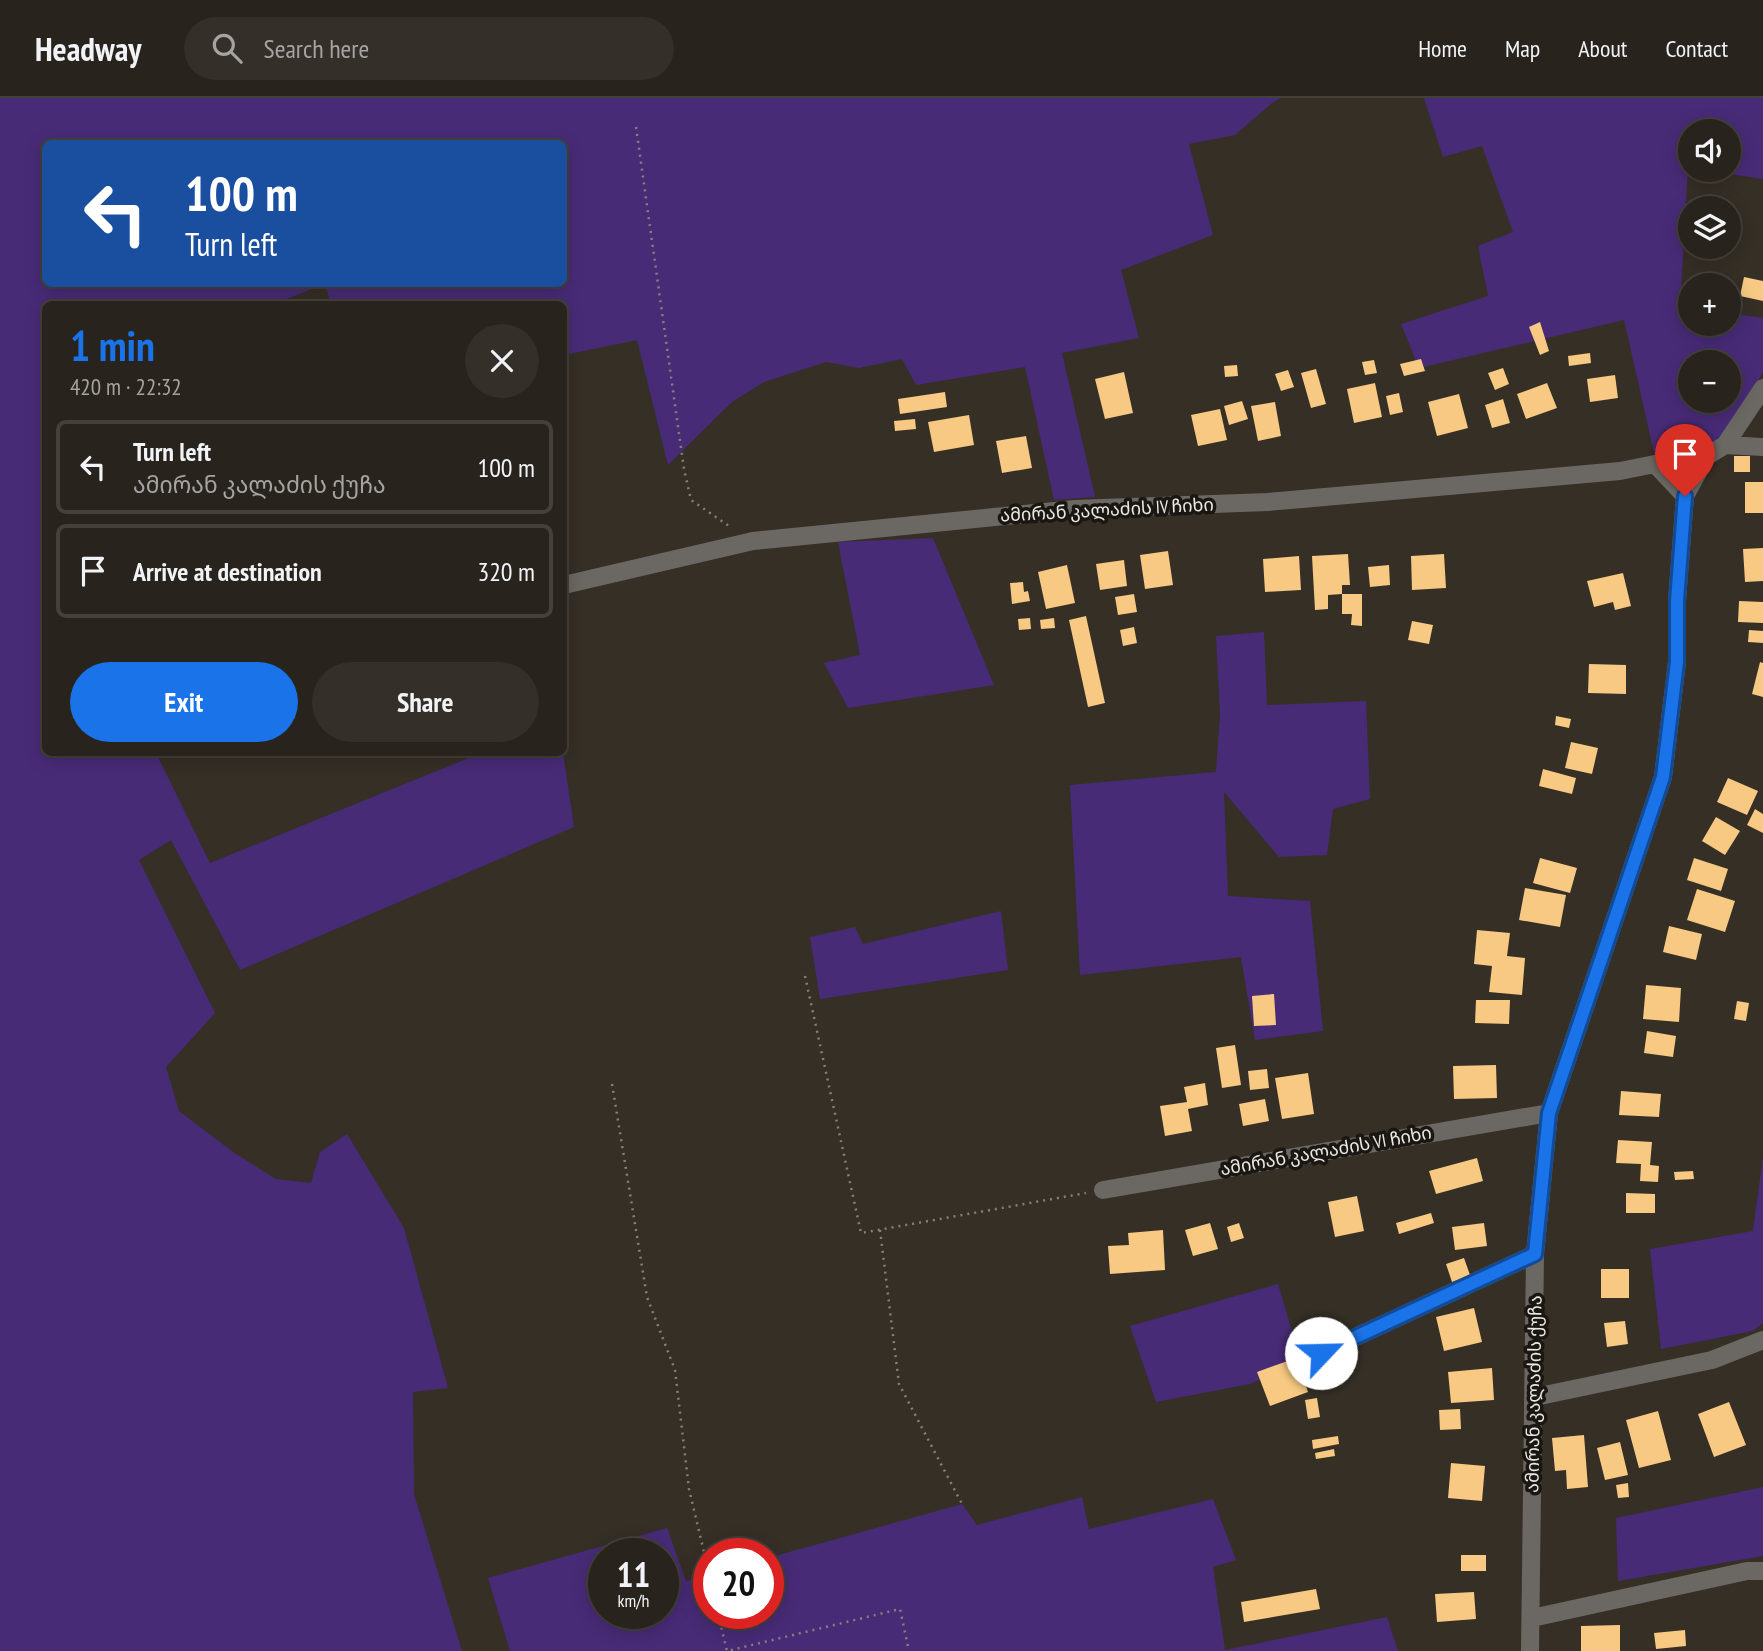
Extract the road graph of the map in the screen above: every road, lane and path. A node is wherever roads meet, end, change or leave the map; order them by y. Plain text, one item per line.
1 (636, 127) dead end
2 (1763, 388) edge
3 (1725, 446) junction
4 (1763, 447) edge
5 (1707, 456) junction
6 (1655, 464) junction
7 (1685, 496) junction
8 (753, 541) junction
9 (567, 584) edge
10 (805, 976) dead end
11 (612, 1084) dead end
12 (1549, 1113) junction
13 (1103, 1190) joint
14 (880, 1230) junction
15 (1535, 1254) junction
16 (1763, 1340) edge
17 (1321, 1353) dead end
18 (1535, 1397) junction
19 (962, 1504) dead end
20 (701, 1538) edge
21 (1763, 1571) edge
22 (1532, 1618) junction
23 (722, 1629) edge
24 (909, 1651) edge
25 (1530, 1651) edge

1 - 8 path
2 - 3 street
3 - 4 street
3 - 5 street
5 - 6 street, ამირან კალაძის IV ჩიხი
5 - 7 street, ამირან კალაძის ქუჩა
6 - 7 street
6 - 8 street, ამირან კალაძის IV ჩიხი
7 - 12 street, ამირან კალაძის ქუჩა
8 - 9 street, ამირან კალაძის IV ჩიხი
10 - 14 path
11 - 20 path
12 - 13 street, ამირან კალაძის VI ჩიხი
12 - 15 street, ამირან კალაძის ქუჩა
13 - 14 path
14 - 19 path
15 - 17 street
15 - 18 street, ამირან კალაძის ქუჩა
16 - 18 street
18 - 22 street, ამირან კალაძის ქუჩა
21 - 22 street
22 - 25 street, ამირან კალაძის ქუჩა
23 - 24 path

